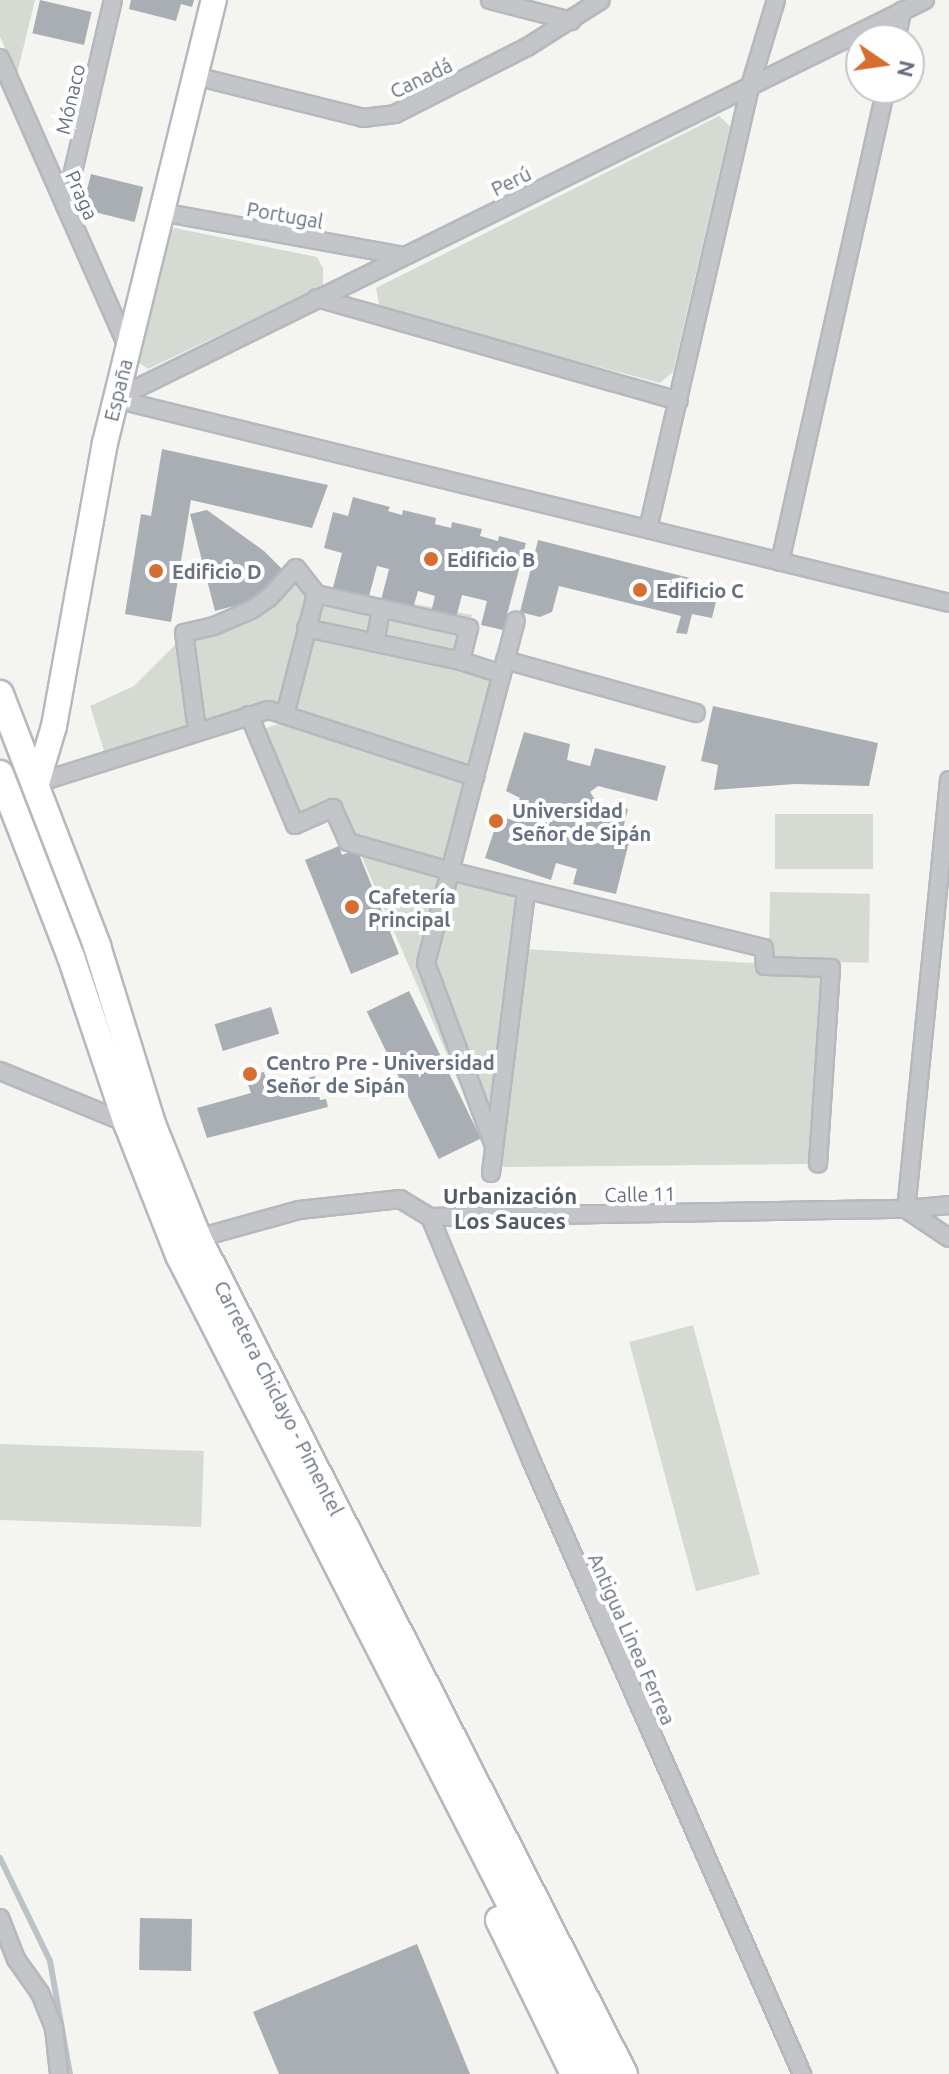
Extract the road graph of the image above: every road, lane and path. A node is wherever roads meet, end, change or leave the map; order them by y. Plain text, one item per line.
1 (113, 0) edge
2 (214, 0) edge
3 (490, 0) edge
4 (601, 0) edge
5 (776, 0) edge
6 (925, 0) edge
7 (902, 11) junction
8 (571, 21) junction
9 (899, 24) edge
10 (0, 58) edge
11 (195, 76) junction
12 (750, 86) junction
13 (882, 104) edge
14 (65, 206) junction
15 (161, 212) junction
16 (402, 256) junction
17 (317, 298) junction
18 (128, 348) junction
19 (115, 399) junction
20 (679, 401) junction
21 (648, 529) junction
22 (780, 562) junction
23 (316, 594) junction
24 (949, 603) edge
25 (381, 609) junction
26 (516, 621) dead end
27 (306, 628) junction
28 (375, 643) junction
29 (461, 661) junction
30 (504, 667) junction
31 (0, 694) edge
32 (696, 713) dead end
33 (249, 715) junction
34 (285, 715) junction
35 (197, 730) junction
36 (0, 774) edge
37 (475, 777) junction
38 (949, 780) edge
39 (37, 783) junction
40 (450, 871) junction
41 (526, 890) junction
42 (0, 1071) edge
43 (127, 1123) junction
44 (494, 1146) junction
45 (818, 1164) dead end
46 (491, 1173) dead end
47 (949, 1205) edge
48 (906, 1209) junction
49 (430, 1217) junction
50 (198, 1238) junction
51 (949, 1238) edge
52 (455, 1797) junction
53 (0, 1918) edge
54 (59, 2074) edge
55 (574, 2074) edge
56 (597, 2074) edge
57 (624, 2074) edge
58 (802, 2074) edge

1 - 14 street, Mónaco
2 - 11 street, España
3 - 8 street
4 - 8 street, Canadá
5 - 12 street
6 - 7 street, Perú
7 - 9 street
7 - 12 street, Perú
8 - 11 street, Canadá
10 - 14 street, Praga
11 - 15 street, España
12 - 16 street, Perú
12 - 20 street
13 - 22 street
14 - 18 street, Praga
15 - 16 street, Portugal
15 - 18 street, España
16 - 17 street, Perú
17 - 19 street, Perú
17 - 20 street
18 - 19 street, España
19 - 21 street
19 - 39 street, España
20 - 21 street
21 - 22 street
22 - 24 street
23 - 25 street
23 - 27 street
23 - 35 street
25 - 28 street
25 - 29 street
26 - 30 street
27 - 28 street
27 - 34 street
28 - 29 street
29 - 30 street
30 - 32 street
30 - 37 street
31 - 39 main road, Carretera Chiclayo - Pimentel
33 - 34 street
33 - 35 street
33 - 40 street
34 - 37 street
35 - 39 street
36 - 43 main road, Carretera Chiclayo - Pimentel
37 - 40 street
38 - 48 street
39 - 50 main road, Carretera Chiclayo - Pimentel
40 - 41 street
40 - 44 street
41 - 44 street
41 - 45 street
42 - 43 street
43 - 52 main road, Carretera Chiclayo - Pimentel
44 - 46 street
47 - 48 street, Calle 11
48 - 49 street, Calle 11
48 - 51 street
49 - 50 street, Calle 11
49 - 58 street, Antigua Linea Ferrea
50 - 57 main road, Carretera Chiclayo - Pimentel
52 - 55 main road
52 - 56 main road, Carretera Chiclayo - Pimentel
53 - 54 street

